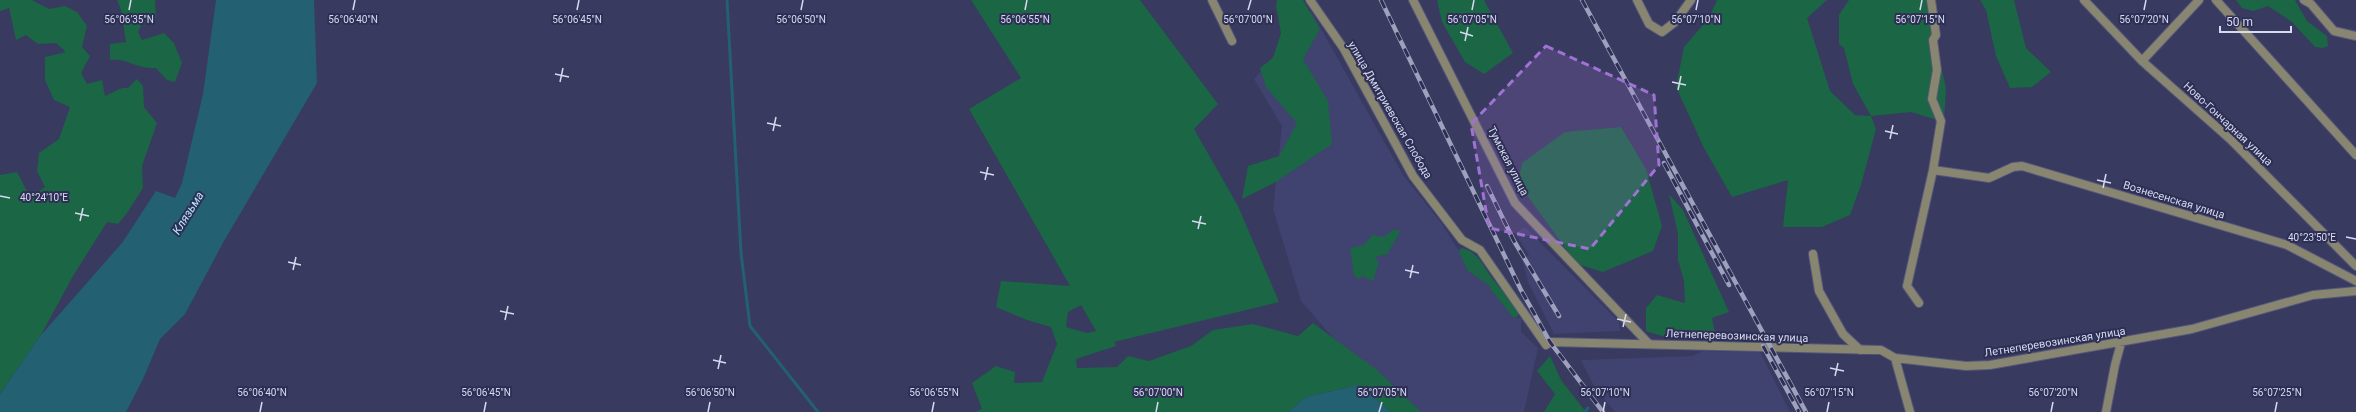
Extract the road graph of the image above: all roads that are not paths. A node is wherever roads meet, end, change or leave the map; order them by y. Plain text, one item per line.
1 (1212, 0) edge
2 (1310, 0) edge
3 (1413, 0) edge
4 (1637, 0) edge
5 (1691, 0) edge
6 (1931, 0) edge
7 (2084, 0) edge
8 (2199, 0) edge
9 (2216, 0) edge
10 (2304, 0) edge
11 (2356, 36) edge
12 (1232, 41) dead end
13 (2142, 61) junction
14 (2356, 155) edge
15 (1934, 170) junction
16 (1813, 254) dead end
17 (2356, 266) edge
18 (2356, 282) edge
19 (2356, 291) edge
20 (1919, 303) dead end
21 (1542, 341) joint
22 (2121, 343) junction
23 (1649, 344) junction
24 (1860, 350) junction
25 (1895, 358) junction
26 (1910, 412) edge
27 (2106, 412) edge

1 - 12 street
2 - 21 street, улица Дмитриевская Слобода
3 - 23 street, Тумская улица
4 - 5 street
6 - 15 street
7 - 13 street, Ново-Гончарная улица
8 - 13 street
9 - 14 street
10 - 11 street
13 - 17 street, Ново-Гончарная улица
15 - 18 street, Вознесенская улица
15 - 20 street
16 - 24 street
19 - 22 street, Летнеперевозинская улица
21 - 23 street, Летнеперевозинская улица
22 - 25 street, Летнеперевозинская улица
22 - 27 street
23 - 24 street, Летнеперевозинская улица
24 - 25 street, Летнеперевозинская улица
25 - 26 street

